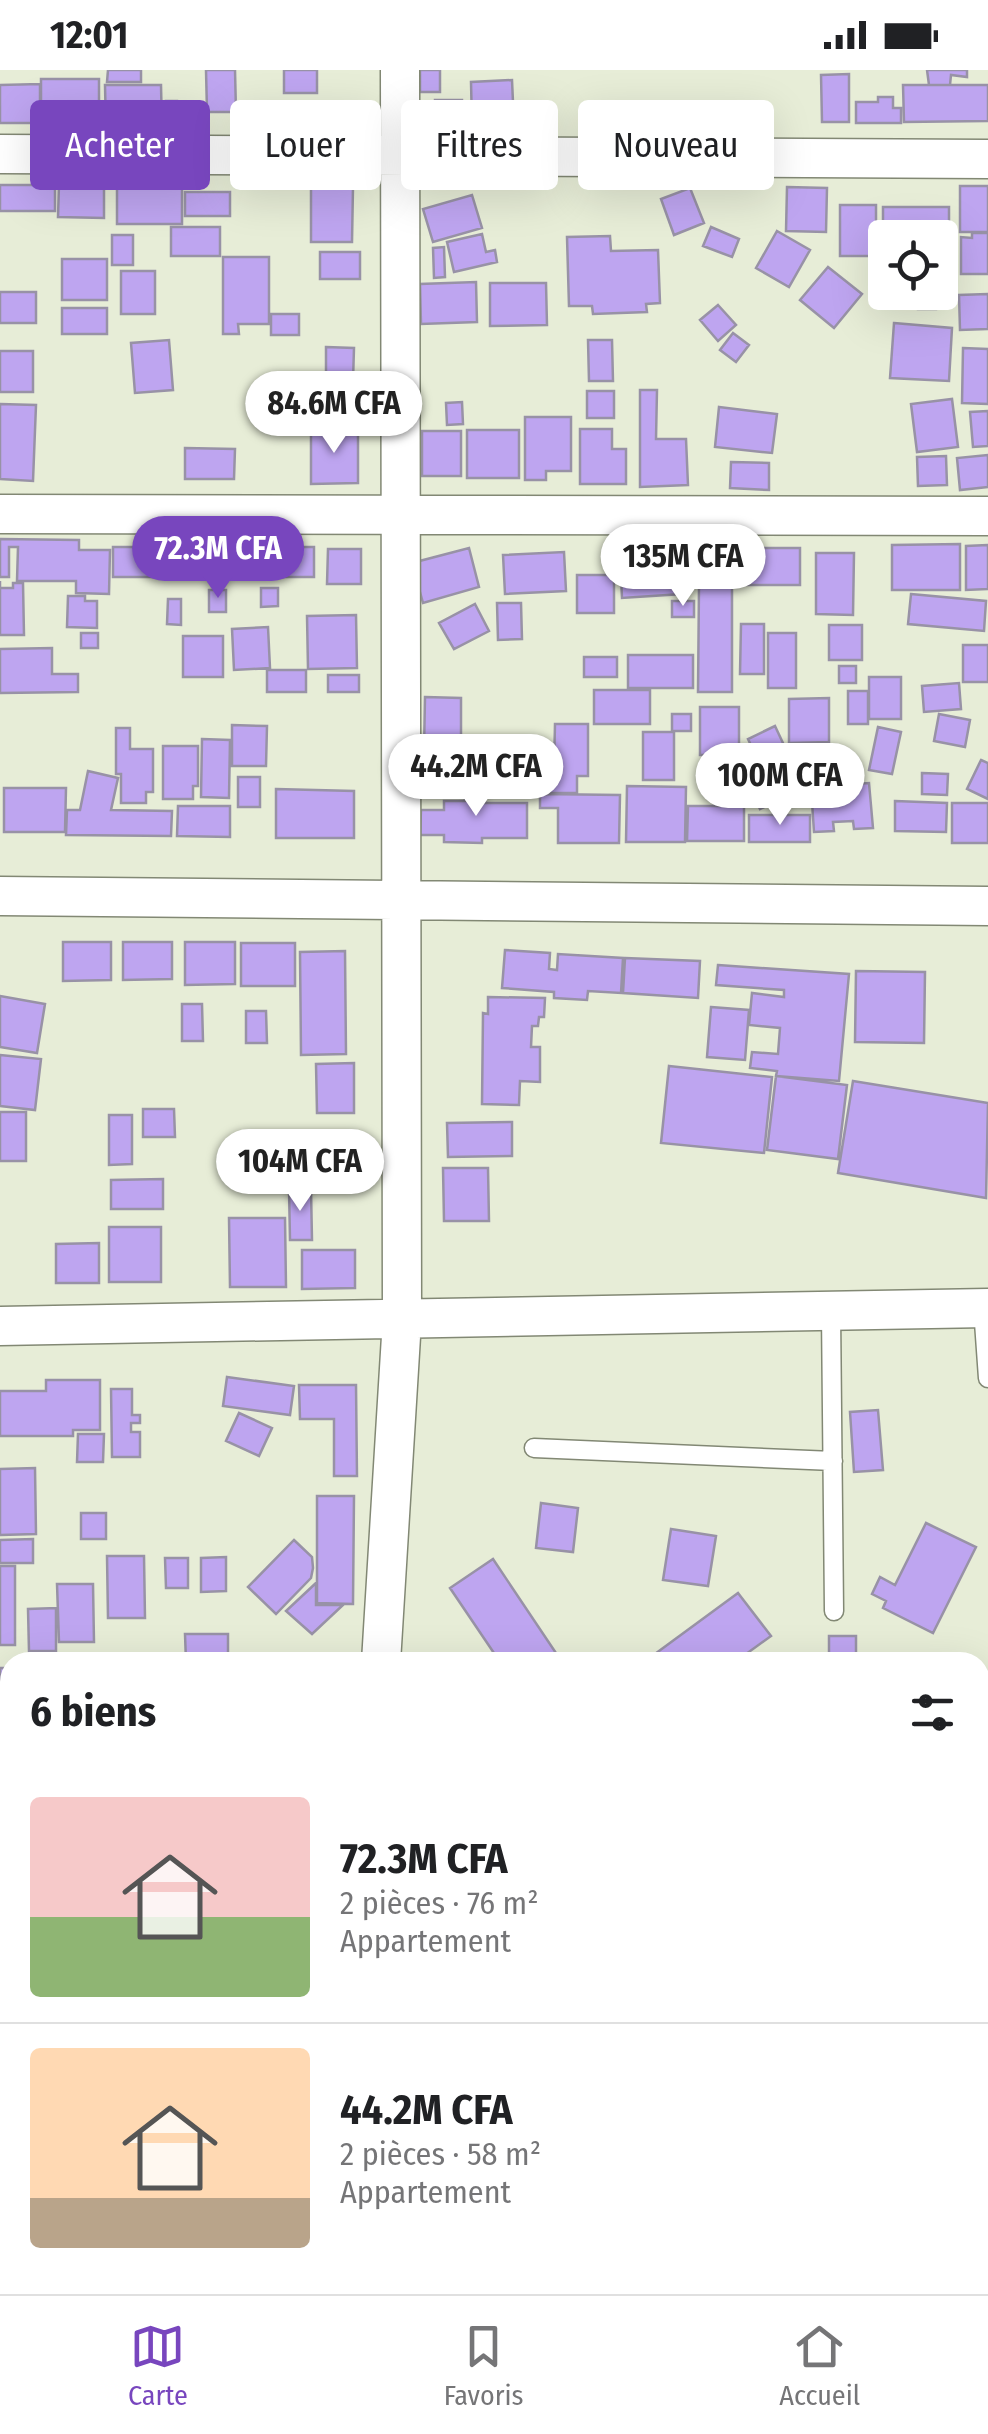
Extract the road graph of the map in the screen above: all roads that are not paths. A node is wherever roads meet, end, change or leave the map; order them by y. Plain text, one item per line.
1 (400, 70) edge
2 (0, 154) edge
3 (399, 156) junction
4 (988, 159) edge
5 (0, 514) edge
6 (400, 514) junction
7 (988, 516) edge
8 (0, 896) edge
9 (401, 900) junction
10 (988, 906) edge
11 (986, 1309) edge
12 (831, 1312) junction
13 (402, 1320) junction
14 (0, 1326) edge
15 (988, 1378) edge
16 (534, 1448) dead end
17 (832, 1461) junction
18 (834, 1611) dead end
19 (382, 1652) edge

1 - 3 street
2 - 3 street
3 - 4 street
3 - 6 street
5 - 6 street
6 - 7 street
6 - 9 street
8 - 9 street
9 - 10 street
9 - 13 street
11 - 12 street
11 - 15 lane
12 - 13 street
12 - 17 lane
13 - 14 street
13 - 19 street
16 - 17 lane
17 - 18 lane

